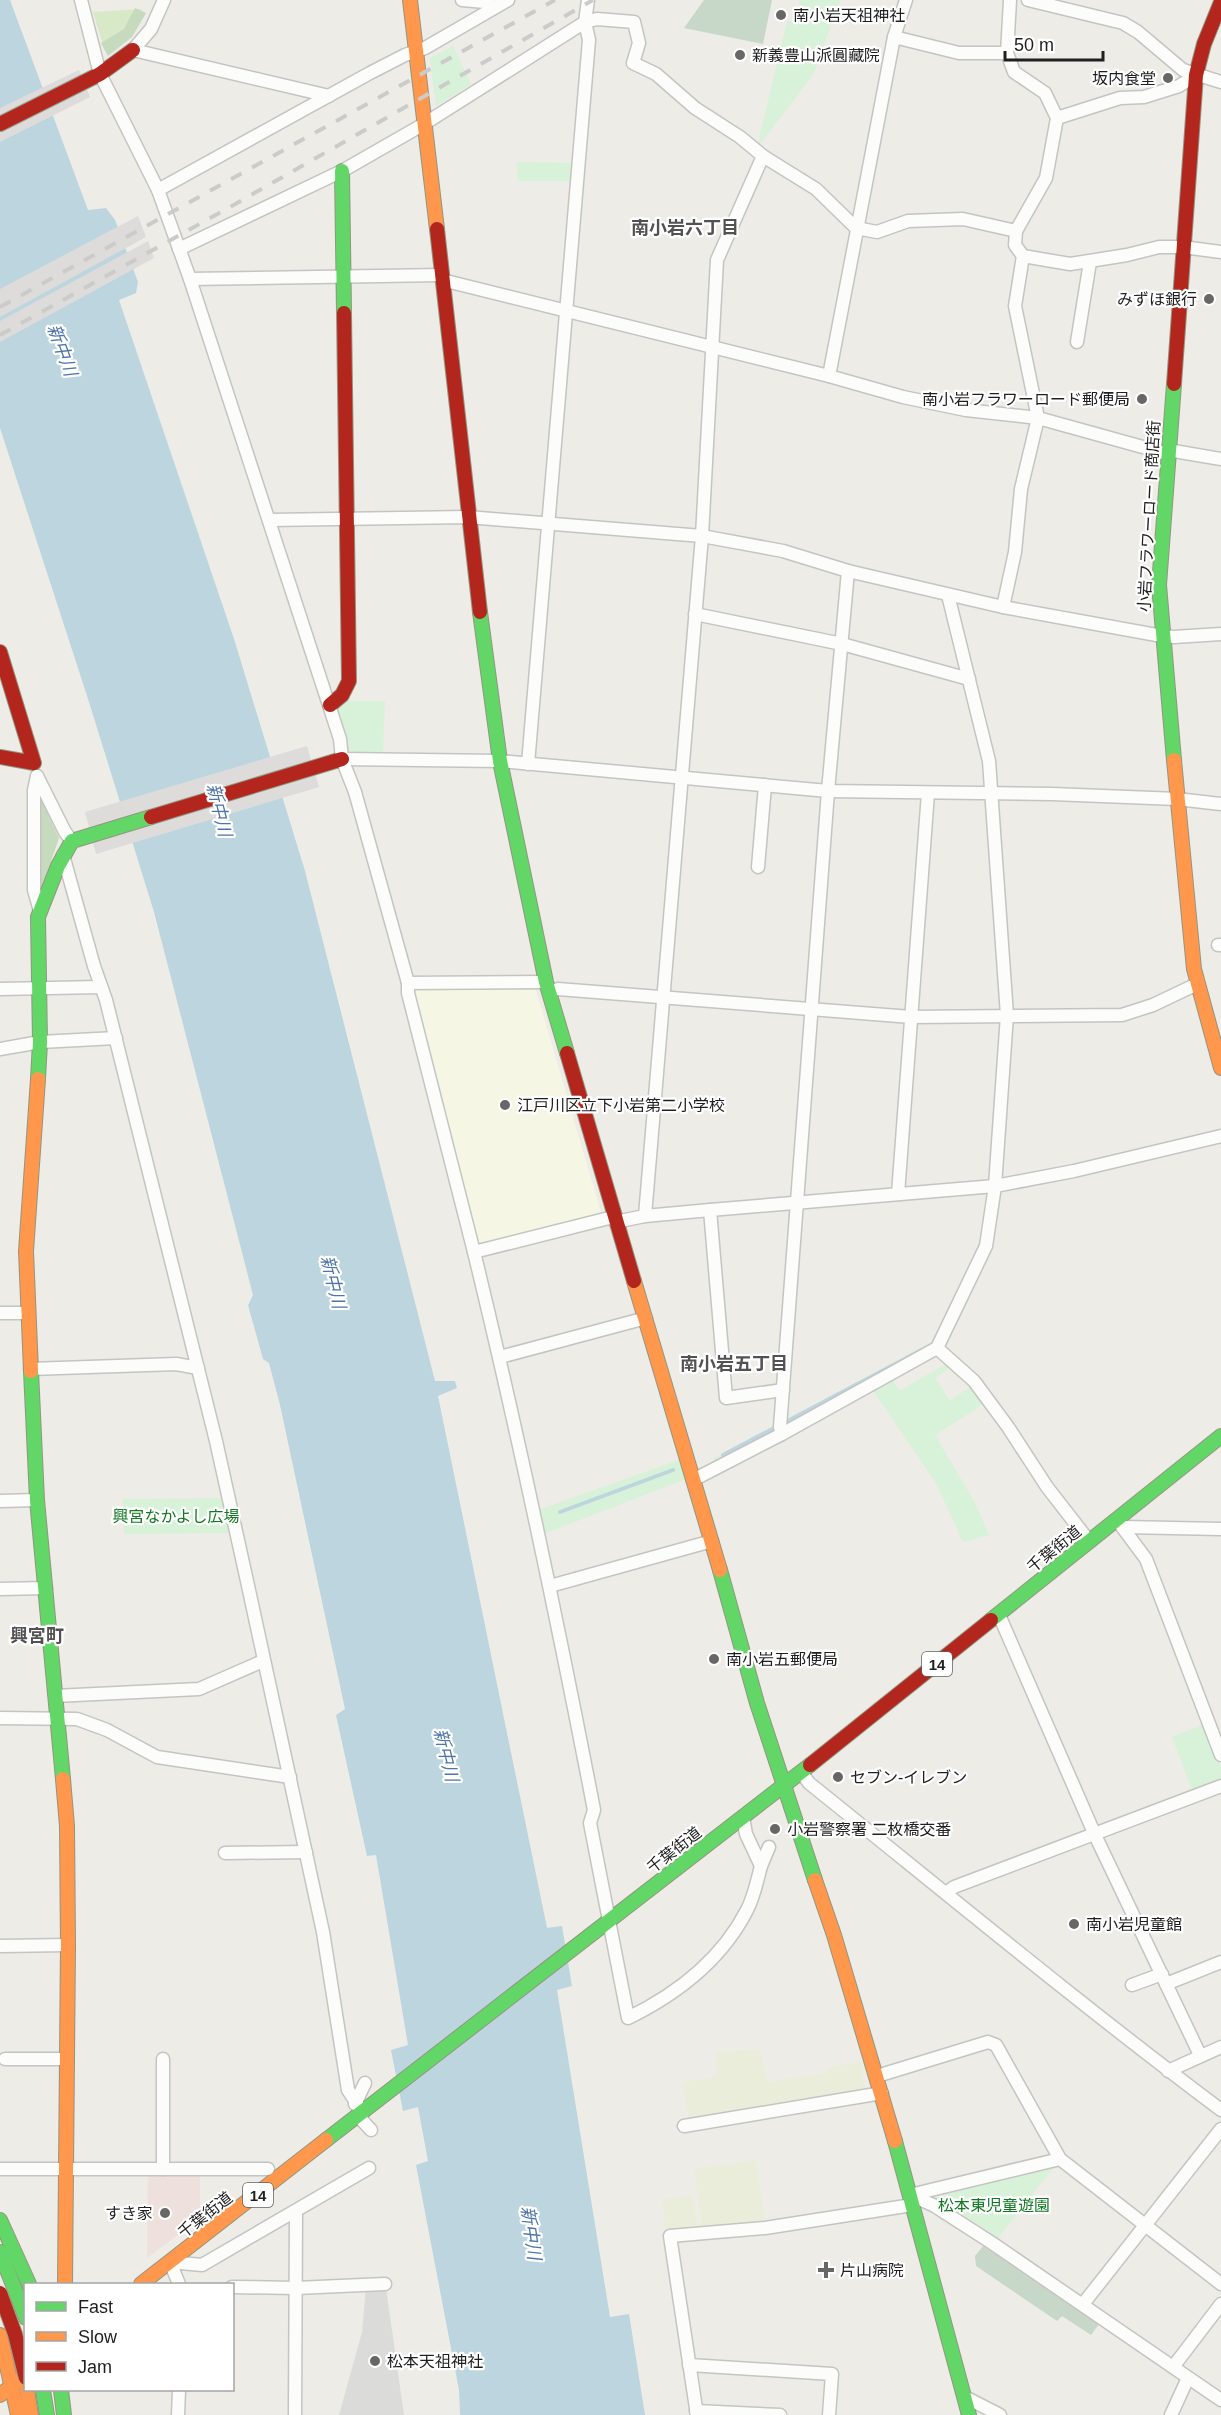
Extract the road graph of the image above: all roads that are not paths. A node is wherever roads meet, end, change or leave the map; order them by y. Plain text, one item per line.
1 (81, 0) edge
2 (164, 0) edge
3 (410, 0) edge
4 (462, 0) edge
5 (508, 0) edge
6 (588, 0) edge
7 (906, 0) edge
8 (1010, 0) edge
9 (1028, 0) edge
10 (478, 1) edge
11 (1221, 2) edge
12 (495, 7) junction
13 (585, 22) junction
14 (894, 37) junction
15 (134, 50) junction
16 (415, 51) junction
17 (1007, 53) junction
18 (100, 74) junction
19 (1196, 75) junction
20 (1221, 82) edge
21 (329, 96) junction
22 (1057, 118) junction
23 (0, 124) edge
24 (424, 124) junction
25 (763, 156) junction
26 (342, 171) junction
27 (158, 190) junction
28 (856, 228) junction
29 (1016, 231) junction
30 (1183, 247) junction
31 (179, 249) junction
32 (1221, 252) edge
33 (1023, 256) junction
34 (1090, 262) junction
35 (343, 277) junction
36 (442, 277) junction
37 (190, 279) junction
38 (565, 309) junction
39 (1077, 342) dead end
40 (711, 348) junction
41 (829, 376) junction
42 (1038, 418) junction
43 (1168, 452) junction
44 (1221, 459) edge
45 (468, 517) junction
46 (346, 518) junction
47 (269, 520) junction
48 (549, 525) junction
49 (702, 536) junction
50 (848, 571) junction
51 (948, 596) junction
52 (1003, 608) junction
53 (695, 614) junction
54 (1221, 633) edge
55 (1162, 636) junction
56 (842, 644) junction
57 (0, 652) edge
58 (969, 679) junction
59 (330, 705) junction
60 (0, 757) edge
61 (342, 759) junction
62 (500, 761) junction
63 (528, 764) junction
64 (35, 769) junction
65 (681, 777) junction
66 (765, 785) junction
67 (828, 791) junction
68 (928, 793) junction
69 (992, 793) junction
70 (1178, 799) junction
71 (1221, 804) edge
72 (72, 841) junction
73 (63, 855) junction
74 (758, 867) dead end
75 (40, 911) junction
76 (408, 983) junction
77 (1197, 984) junction
78 (547, 986) junction
79 (101, 987) junction
80 (0, 988) edge
81 (40, 988) junction
82 (664, 997) junction
83 (812, 1009) junction
84 (1007, 1016) junction
85 (911, 1017) junction
86 (116, 1038) junction
87 (40, 1042) junction
88 (0, 1049) edge
89 (1221, 1068) edge
90 (1221, 1136) edge
91 (995, 1186) junction
92 (898, 1194) junction
93 (798, 1202) junction
94 (710, 1210) junction
95 (645, 1216) junction
96 (614, 1219) junction
97 (474, 1252) junction
98 (0, 1313) edge
99 (28, 1313) junction
100 (646, 1318) junction
101 (937, 1348) junction
102 (500, 1357) junction
103 (198, 1368) junction
104 (30, 1369) junction
105 (783, 1390) junction
106 (782, 1434) junction
107 (1221, 1436) edge
108 (693, 1480) junction
109 (37, 1500) junction
110 (0, 1501) edge
111 (1120, 1523) junction
112 (1221, 1529) edge
113 (712, 1541) junction
114 (1089, 1541) junction
115 (549, 1586) junction
116 (46, 1588) junction
117 (0, 1589) edge
118 (999, 1615) junction
119 (263, 1661) junction
120 (55, 1696) junction
121 (58, 1717) junction
122 (0, 1718) edge
123 (1221, 1755) edge
124 (801, 1772) junction
125 (290, 1777) junction
126 (784, 1785) junction
127 (1221, 1786) edge
128 (743, 1817) junction
129 (1095, 1835) junction
130 (769, 1847) dead end
131 (306, 1852) junction
132 (225, 1853) dead end
133 (761, 1866) junction
134 (946, 1893) junction
135 (609, 1922) junction
136 (68, 1945) junction
137 (0, 1946) edge
138 (1221, 1962) edge
139 (1164, 1979) junction
140 (1132, 1985) dead end
141 (1221, 2047) edge
142 (1200, 2055) junction
143 (5, 2059) dead end
144 (67, 2059) junction
145 (163, 2060) dead end
146 (1168, 2070) junction
147 (876, 2076) junction
148 (365, 2083) dead end
149 (882, 2094) junction
150 (363, 2110) junction
151 (1221, 2110) edge
152 (684, 2126) dead end
153 (1221, 2129) edge
154 (371, 2130) dead end
155 (1060, 2159) junction
156 (369, 2168) dead end
157 (0, 2169) edge
158 (163, 2169) junction
159 (268, 2169) dead end
160 (67, 2170) junction
161 (911, 2200) junction
162 (296, 2212) junction
163 (0, 2220) edge
164 (1145, 2224) junction
165 (0, 2252) edge
166 (170, 2262) junction
167 (29, 2283) edge
168 (65, 2283) edge
169 (142, 2283) edge
170 (179, 2283) edge
171 (385, 2284) dead end
172 (1221, 2284) edge
173 (234, 2287) edge
174 (296, 2288) junction
175 (0, 2293) edge
176 (1083, 2304) junction
177 (1221, 2304) edge
178 (24, 2313) edge
179 (0, 2335) edge
180 (689, 2365) junction
181 (1173, 2367) junction
182 (24, 2369) edge
183 (24, 2378) edge
184 (1188, 2378) junction
185 (12, 2385) junction
186 (27, 2391) edge
187 (43, 2391) edge
188 (61, 2391) edge
189 (178, 2391) edge
190 (0, 2395) edge
191 (965, 2397) junction
192 (1221, 2400) edge
193 (696, 2413) edge
194 (18, 2415) edge
195 (31, 2415) edge
196 (47, 2415) edge
197 (64, 2415) edge
198 (178, 2415) edge
199 (295, 2415) edge
200 (780, 2415) edge
201 (829, 2415) edge
202 (969, 2415) edge
203 (1000, 2415) edge
204 (1171, 2415) edge

1 - 18 street
2 - 15 street
3 - 16 main road
4 - 10 street
5 - 12 street
6 - 13 street
7 - 14 street
8 - 17 street
9 - 19 street
10 - 12 street
11 - 19 main road, 小岩フラワーロード商店街
12 - 16 street
13 - 24 street
13 - 25 street
13 - 38 street
14 - 17 street
14 - 28 street
15 - 18 main road
15 - 21 street
16 - 21 street
16 - 24 main road
17 - 22 street
18 - 23 main road
18 - 27 street
19 - 20 street
19 - 22 street
19 - 30 main road, 小岩フラワーロード商店街
21 - 27 street
22 - 29 street
24 - 26 street
24 - 36 main road
25 - 28 street
25 - 40 street
26 - 31 street
26 - 35 main road
27 - 31 street
28 - 29 street
28 - 41 street
29 - 33 street
30 - 32 street
30 - 34 street
30 - 43 main road, 小岩フラワーロード商店街
31 - 37 street
33 - 34 street
33 - 42 street
34 - 39 street
35 - 36 street
35 - 37 street
35 - 46 main road
36 - 38 street
36 - 45 main road
37 - 47 street
38 - 40 street
38 - 48 street
40 - 41 street
40 - 49 street
41 - 42 street
42 - 43 street
42 - 52 street
43 - 44 street
43 - 55 main road, 小岩フラワーロード商店街
45 - 46 street
45 - 48 street
45 - 62 main road
46 - 47 street
46 - 59 main road
47 - 59 street
48 - 49 street
48 - 63 street
49 - 50 street
49 - 53 street
50 - 51 street
50 - 56 street
51 - 52 street
51 - 58 street
52 - 55 street
53 - 56 street
53 - 65 street
54 - 55 street
55 - 70 main road, 小岩フラワーロード商店街
56 - 58 street
56 - 67 street
57 - 64 main road
58 - 69 street
59 - 61 street
60 - 64 main road
61 - 62 street
61 - 72 main road
61 - 76 street
62 - 63 street
62 - 78 main road
63 - 65 street
64 - 72 street
64 - 75 street
65 - 66 street
65 - 82 street
66 - 67 street
66 - 74 street
67 - 68 street
67 - 83 street
68 - 69 street
68 - 85 street
69 - 70 street
69 - 84 street
70 - 71 street
70 - 77 main road, 小岩フラワーロード商店街
72 - 73 main road
73 - 75 main road
73 - 79 street
75 - 81 main road
76 - 78 street
76 - 97 street
77 - 84 street
77 - 89 main road, 小岩フラワーロード商店街
78 - 82 street
78 - 96 main road
79 - 81 street
79 - 86 street
80 - 81 street
81 - 87 main road
82 - 83 street
82 - 95 street
83 - 85 street
83 - 93 street
84 - 85 street
84 - 91 street
85 - 92 street
86 - 87 street
86 - 103 street
87 - 88 street
87 - 99 main road
90 - 91 street
91 - 92 street
91 - 101 street
92 - 93 street
93 - 94 street
93 - 105 street
94 - 95 street
94 - 105 street
95 - 96 street
96 - 97 street
96 - 100 main road
97 - 102 street
98 - 99 street
99 - 104 main road
100 - 102 street
100 - 108 main road
101 - 106 street
101 - 114 street
102 - 115 street
103 - 104 street
103 - 119 street
104 - 109 main road
105 - 106 street
106 - 108 street
107 - 111 main road, 千葉街道 / 14
108 - 113 main road
109 - 110 street
109 - 116 main road
111 - 112 street
111 - 114 main road, 千葉街道 / 14
111 - 123 street
113 - 115 street
113 - 126 main road
114 - 118 main road, 千葉街道 / 14
115 - 135 street
116 - 117 street
116 - 120 main road
118 - 124 main road, 千葉街道 / 14
118 - 129 street
119 - 120 street
119 - 125 street
120 - 121 main road
121 - 122 street
121 - 125 street
121 - 136 main road
124 - 126 main road, 千葉街道 / 14
124 - 134 street
125 - 131 street
126 - 128 main road, 千葉街道 / 14
126 - 147 main road
127 - 129 street
128 - 133 street
128 - 135 main road, 千葉街道 / 14
129 - 134 street
129 - 139 street
130 - 133 street
131 - 132 street
131 - 150 street
133 - 135 street
134 - 146 street
135 - 150 main road, 千葉街道 / 14
136 - 137 street
136 - 144 main road
138 - 139 street
139 - 140 street
139 - 142 street
141 - 142 street
142 - 146 street
143 - 144 street
144 - 160 main road
145 - 158 street
146 - 151 street
147 - 149 main road
147 - 155 street
148 - 150 street
149 - 152 street
149 - 161 main road
150 - 154 street
150 - 166 main road, 千葉街道 / 14
153 - 164 street
155 - 161 street
155 - 164 street
156 - 162 street
157 - 160 street
158 - 159 street
158 - 160 street
160 - 168 main road
161 - 176 street
161 - 180 street
161 - 191 main road
162 - 166 street
162 - 174 street
163 - 167 main road
164 - 172 street
164 - 176 street
165 - 178 main road
166 - 169 main road, 千葉街道 / 14
166 - 170 street
171 - 174 street
173 - 174 street
174 - 199 street
175 - 182 main road, bridge
176 - 181 street
177 - 181 street
179 - 185 main road
180 - 193 street
180 - 201 street
181 - 184 street
183 - 185 main road
184 - 192 street
184 - 204 street
185 - 190 main road
185 - 194 main road
186 - 195 main road
187 - 196 main road
188 - 197 main road
189 - 198 street
191 - 202 main road
191 - 203 street
193 - 200 street

